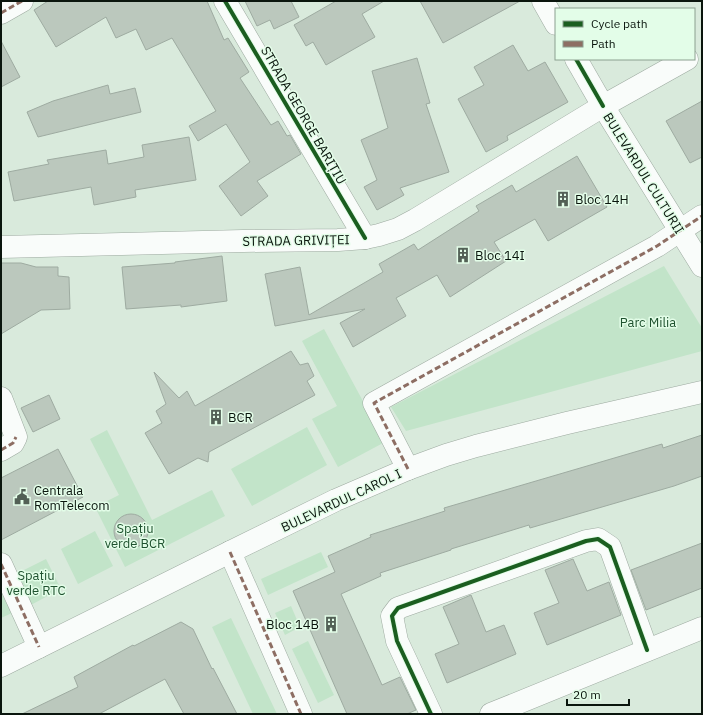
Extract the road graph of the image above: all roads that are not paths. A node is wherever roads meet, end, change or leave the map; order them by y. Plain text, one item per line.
1 (22, 1) edge
2 (225, 1) edge
3 (543, 1) edge
4 (1, 13) edge
5 (555, 22) edge
6 (577, 60) edge
7 (685, 60) edge
8 (602, 106) junction
9 (702, 216) edge
10 (680, 230) junction
11 (365, 238) junction
12 (1, 247) edge
13 (702, 266) edge
14 (702, 392) edge
15 (1, 398) edge
16 (8, 443) edge
17 (408, 469) junction
18 (230, 552) junction
19 (1, 564) edge
20 (702, 628) edge
21 (39, 647) junction
22 (647, 650) junction
23 (1, 666) edge
24 (301, 714) edge
25 (431, 714) edge
26 (491, 714) edge

1 - 4 street
2 - 11 street, STRADA GEORGE BARIȚIU
3 - 5 street
6 - 8 street, BULEVARDUL CULTURII
7 - 8 street, STRADA GRIVIȚEI
8 - 10 street, BULEVARDUL CULTURII
8 - 11 street, STRADA GRIVIȚEI
9 - 10 street
10 - 13 street, BULEVARDUL CULTURII
10 - 17 street
11 - 12 street, STRADA GRIVIȚEI
14 - 17 street, BULEVARDUL CAROL I
15 - 16 street
17 - 18 street, BULEVARDUL CAROL I
18 - 21 street, BULEVARDUL CAROL I
18 - 24 street
19 - 21 street
20 - 22 street
21 - 23 street, BULEVARDUL CAROL I
22 - 25 street
22 - 26 street

